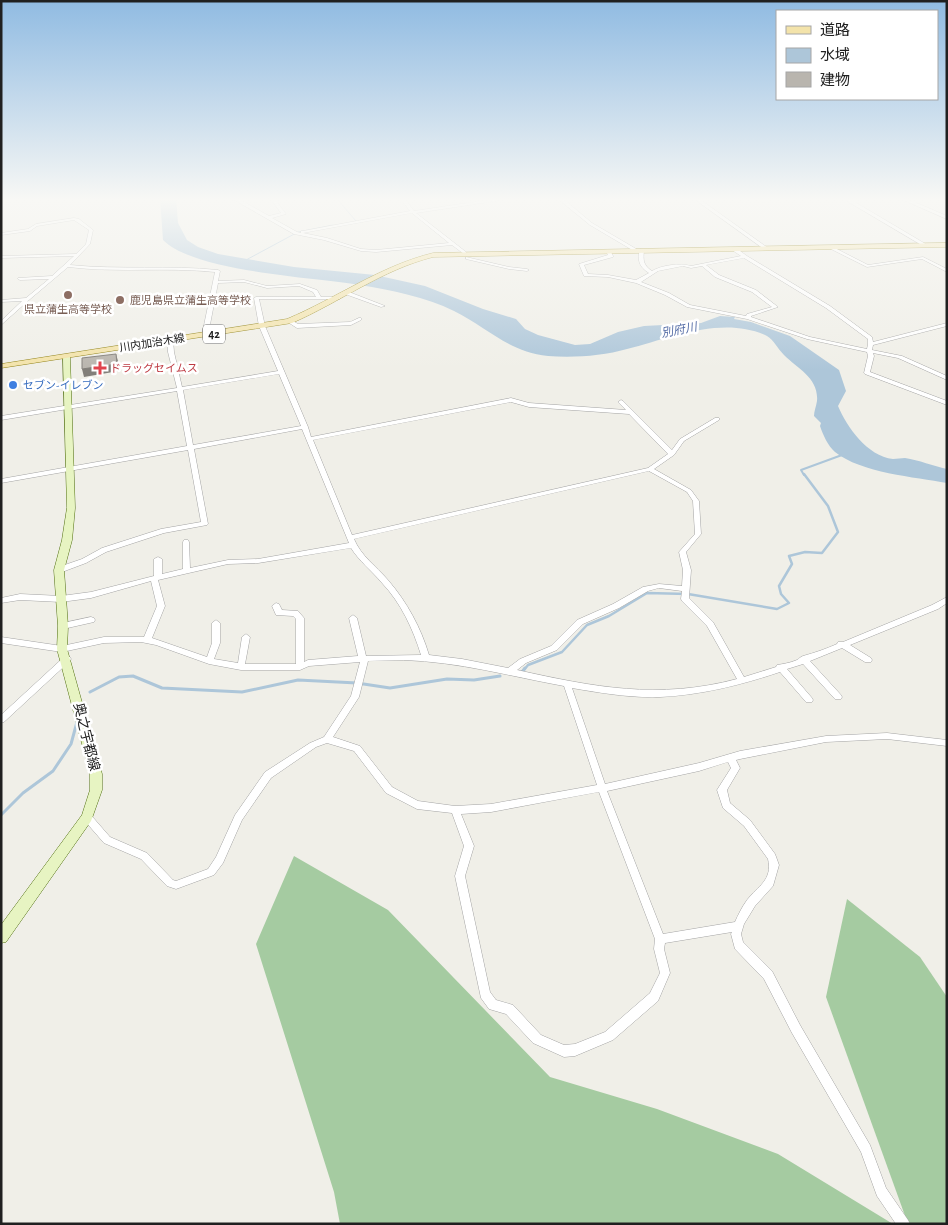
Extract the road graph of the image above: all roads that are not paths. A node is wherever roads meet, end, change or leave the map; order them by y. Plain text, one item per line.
1 (32, 255) edge
2 (77, 255) edge
3 (441, 255) edge
4 (473, 255) edge
5 (610, 255) edge
6 (639, 255) edge
7 (846, 255) edge
8 (1, 257) edge
9 (744, 257) joint
10 (703, 265) junction
11 (67, 266) junction
12 (527, 270) dead end
13 (947, 271) edge
14 (650, 272) junction
15 (54, 277) junction
16 (20, 279) dead end
17 (216, 282) junction
18 (637, 282) junction
19 (346, 294) junction
20 (319, 297) junction
21 (338, 298) junction
22 (28, 299) junction
23 (1, 301) edge
24 (383, 306) dead end
25 (748, 318) junction
26 (359, 319) dead end
27 (289, 320) junction
28 (1, 324) edge
29 (947, 324) edge
30 (262, 326) junction
31 (206, 335) junction
32 (170, 340) junction
33 (871, 344) junction
34 (868, 350) junction
35 (66, 357) junction
36 (1, 366) edge
37 (282, 372) junction
38 (947, 378) edge
39 (180, 390) junction
40 (621, 402) dead end
41 (947, 403) edge
42 (68, 407) junction
43 (630, 412) junction
44 (1, 418) edge
45 (718, 419) dead end
46 (305, 427) junction
47 (310, 439) junction
48 (191, 448) junction
49 (672, 454) junction
50 (70, 470) junction
51 (650, 470) junction
52 (1, 481) edge
53 (352, 541) junction
54 (186, 542) dead end
55 (158, 558) dead end
56 (59, 570) junction
57 (187, 571) junction
58 (156, 577) junction
59 (686, 593) junction
60 (61, 599) junction
61 (947, 599) edge
62 (1, 600) edge
63 (276, 606) dead end
64 (353, 618) dead end
65 (91, 620) dead end
66 (216, 624) dead end
67 (63, 626) junction
68 (246, 637) dead end
69 (147, 640) junction
70 (5, 641) edge
71 (841, 644) junction
72 (1, 647) edge
73 (64, 654) junction
74 (426, 657) junction
75 (364, 659) junction
76 (803, 659) junction
77 (868, 660) dead end
78 (209, 661) junction
79 (300, 667) junction
80 (241, 668) junction
81 (780, 668) junction
82 (509, 672) junction
83 (742, 681) junction
84 (567, 684) junction
85 (838, 697) dead end
86 (809, 700) dead end
87 (1, 720) edge
88 (326, 739) junction
89 (947, 743) edge
90 (730, 758) junction
91 (602, 788) junction
92 (455, 810) junction
93 (87, 817) junction
94 (738, 926) junction
95 (1, 937) edge
96 (660, 939) junction
97 (904, 1224) edge

1 - 8 street
2 - 11 street
3 - 19 main road, 川内加治木線 / 42
4 - 12 street
5 - 18 street
6 - 14 street
7 - 13 street
9 - 10 street
9 - 33 street
10 - 14 street
10 - 25 street
11 - 15 street
11 - 17 street
14 - 18 street
15 - 16 street
15 - 22 street
17 - 20 street
17 - 31 street
18 - 25 street
19 - 21 main road, 川内加治木線 / 42
19 - 24 street
20 - 21 street
20 - 30 street
21 - 27 main road, 川内加治木線 / 42
22 - 23 street
22 - 28 street
25 - 34 street
26 - 27 street
27 - 30 main road, 川内加治木線 / 42
29 - 33 street
30 - 31 main road, 川内加治木線 / 42
30 - 37 street
31 - 32 main road, 川内加治木線 / 42
32 - 35 main road, 川内加治木線 / 42
32 - 39 street
33 - 34 street
34 - 38 street
34 - 41 street
35 - 36 main road, 川内加治木線 / 42
35 - 42 street
37 - 39 street
37 - 46 street
39 - 42 street
39 - 48 street
40 - 43 street
42 - 44 street
42 - 50 street
43 - 47 street
43 - 49 street
45 - 49 street
46 - 47 street
46 - 48 street
47 - 53 street
48 - 50 street
48 - 56 street
49 - 51 street
50 - 52 street
50 - 56 street
51 - 53 street
51 - 59 street
53 - 57 street
53 - 74 street
54 - 57 street
55 - 58 street
56 - 60 street, 奥之宇都線
57 - 58 street
58 - 60 street
58 - 69 street
59 - 82 street
59 - 83 street
60 - 62 street
60 - 67 street, 奥之宇都線
61 - 71 street
63 - 79 street
64 - 75 street
65 - 67 street
66 - 78 street
67 - 73 street, 奥之宇都線
68 - 80 street
69 - 73 street
69 - 78 street
70 - 72 street
70 - 73 street
71 - 76 street
71 - 77 street
73 - 87 street
73 - 93 street, 奥之宇都線
74 - 75 street
74 - 82 street
75 - 79 street
75 - 88 street
76 - 81 street
76 - 85 street
78 - 80 street
79 - 80 street
81 - 83 street
81 - 86 street
82 - 84 street
83 - 84 street
84 - 91 street
88 - 92 street
88 - 93 street
89 - 90 street
90 - 91 street
90 - 94 street
91 - 92 street
91 - 96 street
92 - 96 street
93 - 95 street, 奥之宇都線
94 - 96 street
94 - 97 street

